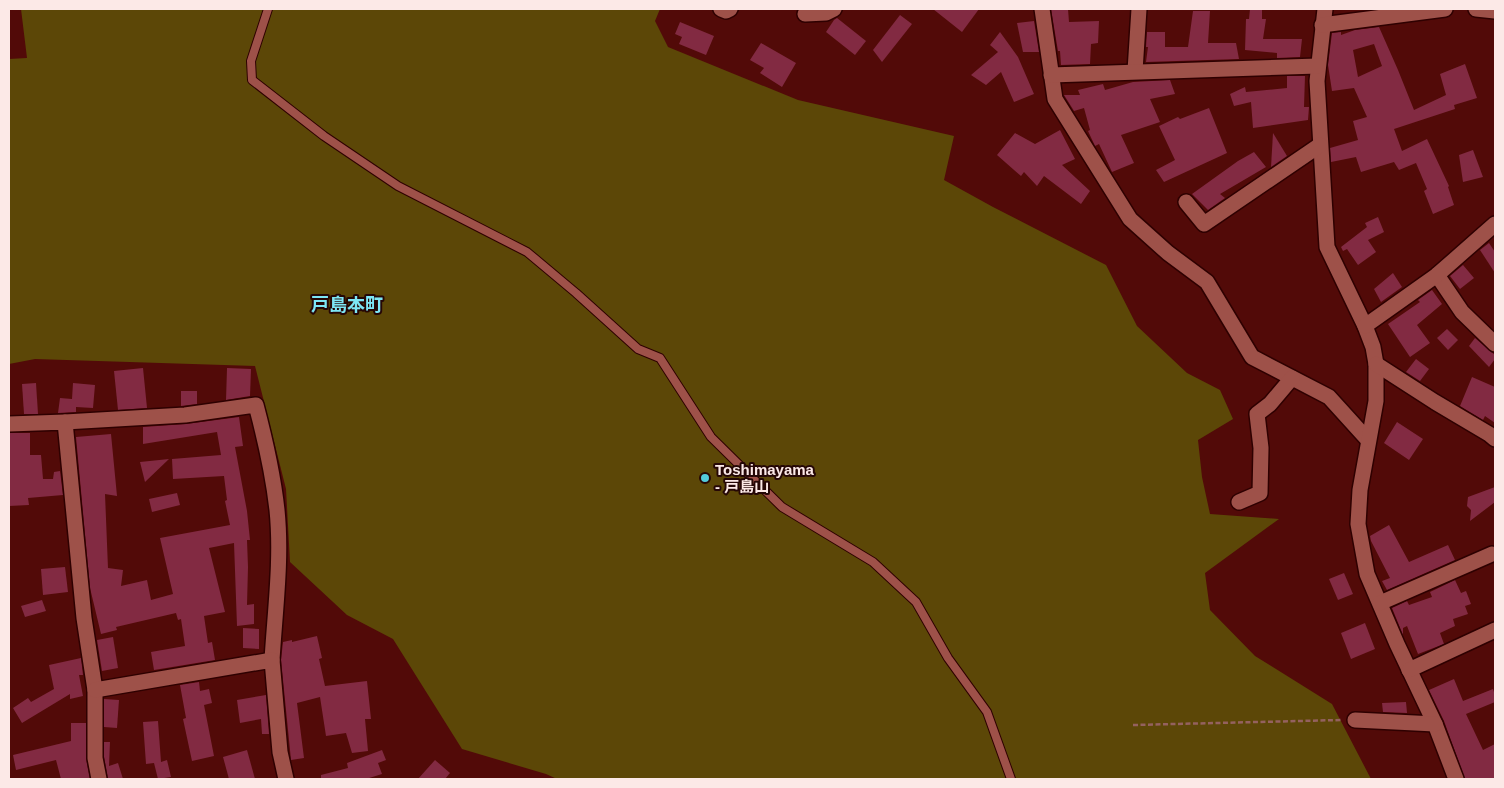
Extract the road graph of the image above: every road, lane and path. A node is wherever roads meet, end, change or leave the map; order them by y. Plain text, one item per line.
1 (268, 9) edge
2 (721, 9) edge
3 (730, 9) edge
4 (834, 9) edge
5 (1042, 9) edge
6 (1139, 9) edge
7 (1325, 9) edge
8 (1445, 9) edge
9 (1476, 9) edge
10 (1495, 12) edge
11 (805, 14) dead end
12 (1322, 25) junction
13 (1318, 66) junction
14 (1135, 71) junction
15 (1051, 75) junction
16 (1320, 145) junction
17 (1186, 202) dead end
18 (1495, 224) edge
19 (1437, 275) junction
20 (1365, 326) junction
21 (1495, 344) edge
22 (1376, 364) junction
23 (1292, 378) junction
24 (65, 422) junction
25 (9, 424) edge
26 (1495, 439) edge
27 (1368, 440) junction
28 (1239, 502) dead end
29 (1492, 554) dead end
30 (1380, 603) junction
31 (1495, 630) edge
32 (272, 660) junction
33 (1409, 670) junction
34 (95, 690) junction
35 (1356, 720) joint
36 (1435, 724) junction
37 (1133, 725) dead end
38 (99, 779) edge
39 (286, 779) edge
40 (1011, 779) edge
41 (1456, 779) edge

1 - 40 lane
2 - 3 street
4 - 11 street
5 - 15 street
6 - 14 street
7 - 12 street
8 - 12 street
9 - 10 street
12 - 13 street
13 - 14 street
13 - 16 street
14 - 15 street
15 - 23 street
16 - 17 street
16 - 20 street
18 - 19 street
19 - 20 street
19 - 21 street
20 - 22 street
22 - 26 street
22 - 27 street
23 - 27 street
23 - 28 street
24 - 25 street
24 - 32 street
24 - 34 street
27 - 30 street
29 - 30 street
30 - 33 street
31 - 33 street
32 - 34 street
32 - 39 street
33 - 36 street
34 - 38 street
35 - 36 street
35 - 37 path
36 - 41 street

